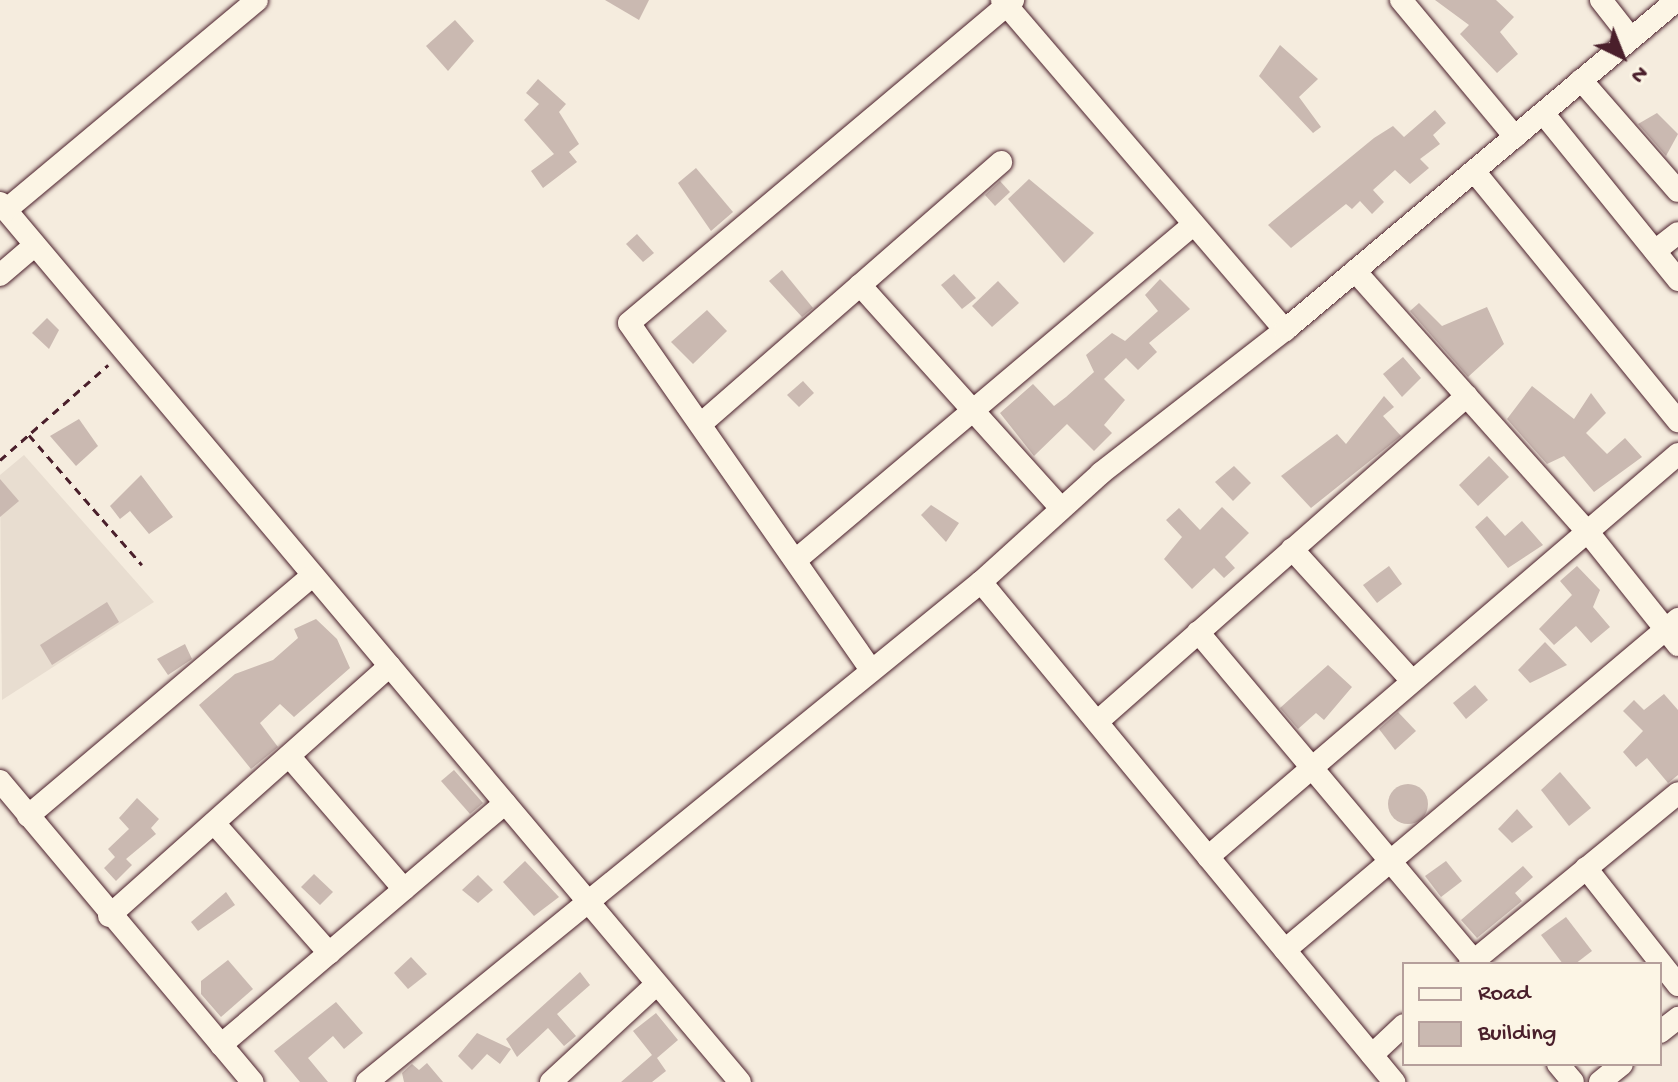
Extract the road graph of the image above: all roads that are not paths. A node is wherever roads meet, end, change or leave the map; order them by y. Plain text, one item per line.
1 (257, 0) edge
2 (1401, 0) edge
3 (1601, 0) edge
4 (1677, 0) edge
5 (1007, 2) edge
6 (1630, 37) junction
7 (1581, 80) junction
8 (1543, 113) junction
9 (1515, 137) junction
10 (1001, 162) dead end
11 (1474, 171) junction
12 (1678, 191) edge
13 (3, 207) edge
14 (1194, 224) junction
15 (1678, 233) edge
16 (35, 245) junction
17 (1655, 251) junction
18 (1355, 271) junction
19 (0, 275) edge
20 (1678, 280) edge
21 (860, 285) junction
22 (1285, 330) junction
23 (1467, 396) junction
24 (975, 414) junction
25 (1678, 421) edge
26 (702, 423) junction
27 (1678, 454) edge
28 (1061, 508) junction
29 (1587, 531) junction
30 (1292, 549) junction
31 (797, 559) junction
32 (313, 575) junction
33 (981, 582) junction
34 (1674, 631) edge
35 (1198, 632) junction
36 (390, 666) junction
37 (869, 667) junction
38 (1412, 681) junction
39 (1097, 722) junction
40 (289, 756) junction
41 (1312, 766) junction
42 (0, 781) edge
43 (1678, 793) edge
44 (505, 803) junction
45 (28, 816) junction
46 (214, 823) junction
47 (1208, 857) junction
48 (1391, 866) junction
49 (1586, 868) junction
50 (404, 889) junction
51 (588, 901) junction
52 (109, 916) junction
53 (1285, 950) junction
54 (329, 953) junction
55 (1472, 962) edge
56 (1474, 962) edge
57 (1660, 962) edge
58 (1662, 965) edge
59 (657, 984) junction
60 (1678, 985) edge
61 (1678, 1018) edge
62 (1402, 1027) edge
63 (1662, 1030) edge
64 (221, 1045) junction
65 (1372, 1055) junction
66 (1560, 1066) edge
67 (1620, 1066) edge
68 (575, 1074) edge
69 (253, 1082) edge
70 (367, 1082) edge
71 (551, 1082) edge
72 (740, 1082) edge
73 (1394, 1082) edge
74 (1573, 1082) edge
75 (1600, 1082) edge

1 - 13 street
2 - 9 street
3 - 6 street
4 - 6 street
5 - 14 street
5 - 26 street
6 - 7 street
7 - 8 street
7 - 12 street
8 - 9 street
8 - 17 street
9 - 11 street
10 - 21 street
11 - 18 street
11 - 25 street
13 - 16 street
14 - 22 street
14 - 24 street
15 - 17 street
16 - 19 street
16 - 32 street
17 - 20 street
18 - 22 street
18 - 23 street
21 - 24 street
21 - 26 street
22 - 28 street
23 - 29 street
23 - 30 street
24 - 28 street
24 - 31 street
26 - 31 street
27 - 29 street
28 - 33 street
29 - 34 street
29 - 38 street
30 - 35 street
30 - 38 street
31 - 37 street
32 - 36 street
32 - 45 street
33 - 37 street
33 - 39 street
34 - 48 street
35 - 39 street
35 - 41 street
36 - 40 street
36 - 44 street
37 - 51 street
38 - 41 street
39 - 47 street
40 - 46 street
40 - 50 street
41 - 47 street
41 - 48 street
42 - 45 street
43 - 49 street
44 - 50 street
44 - 51 street
45 - 52 street
46 - 52 street
46 - 54 street
47 - 53 street
48 - 53 street
48 - 55 street
49 - 56 street
49 - 57 street
50 - 54 street
51 - 59 street
51 - 70 street
52 - 64 street
53 - 65 street
54 - 64 street
58 - 60 street
59 - 68 street
59 - 72 street
61 - 63 street
62 - 65 street
64 - 69 street
65 - 73 street
66 - 74 street
67 - 75 street
68 - 71 street

